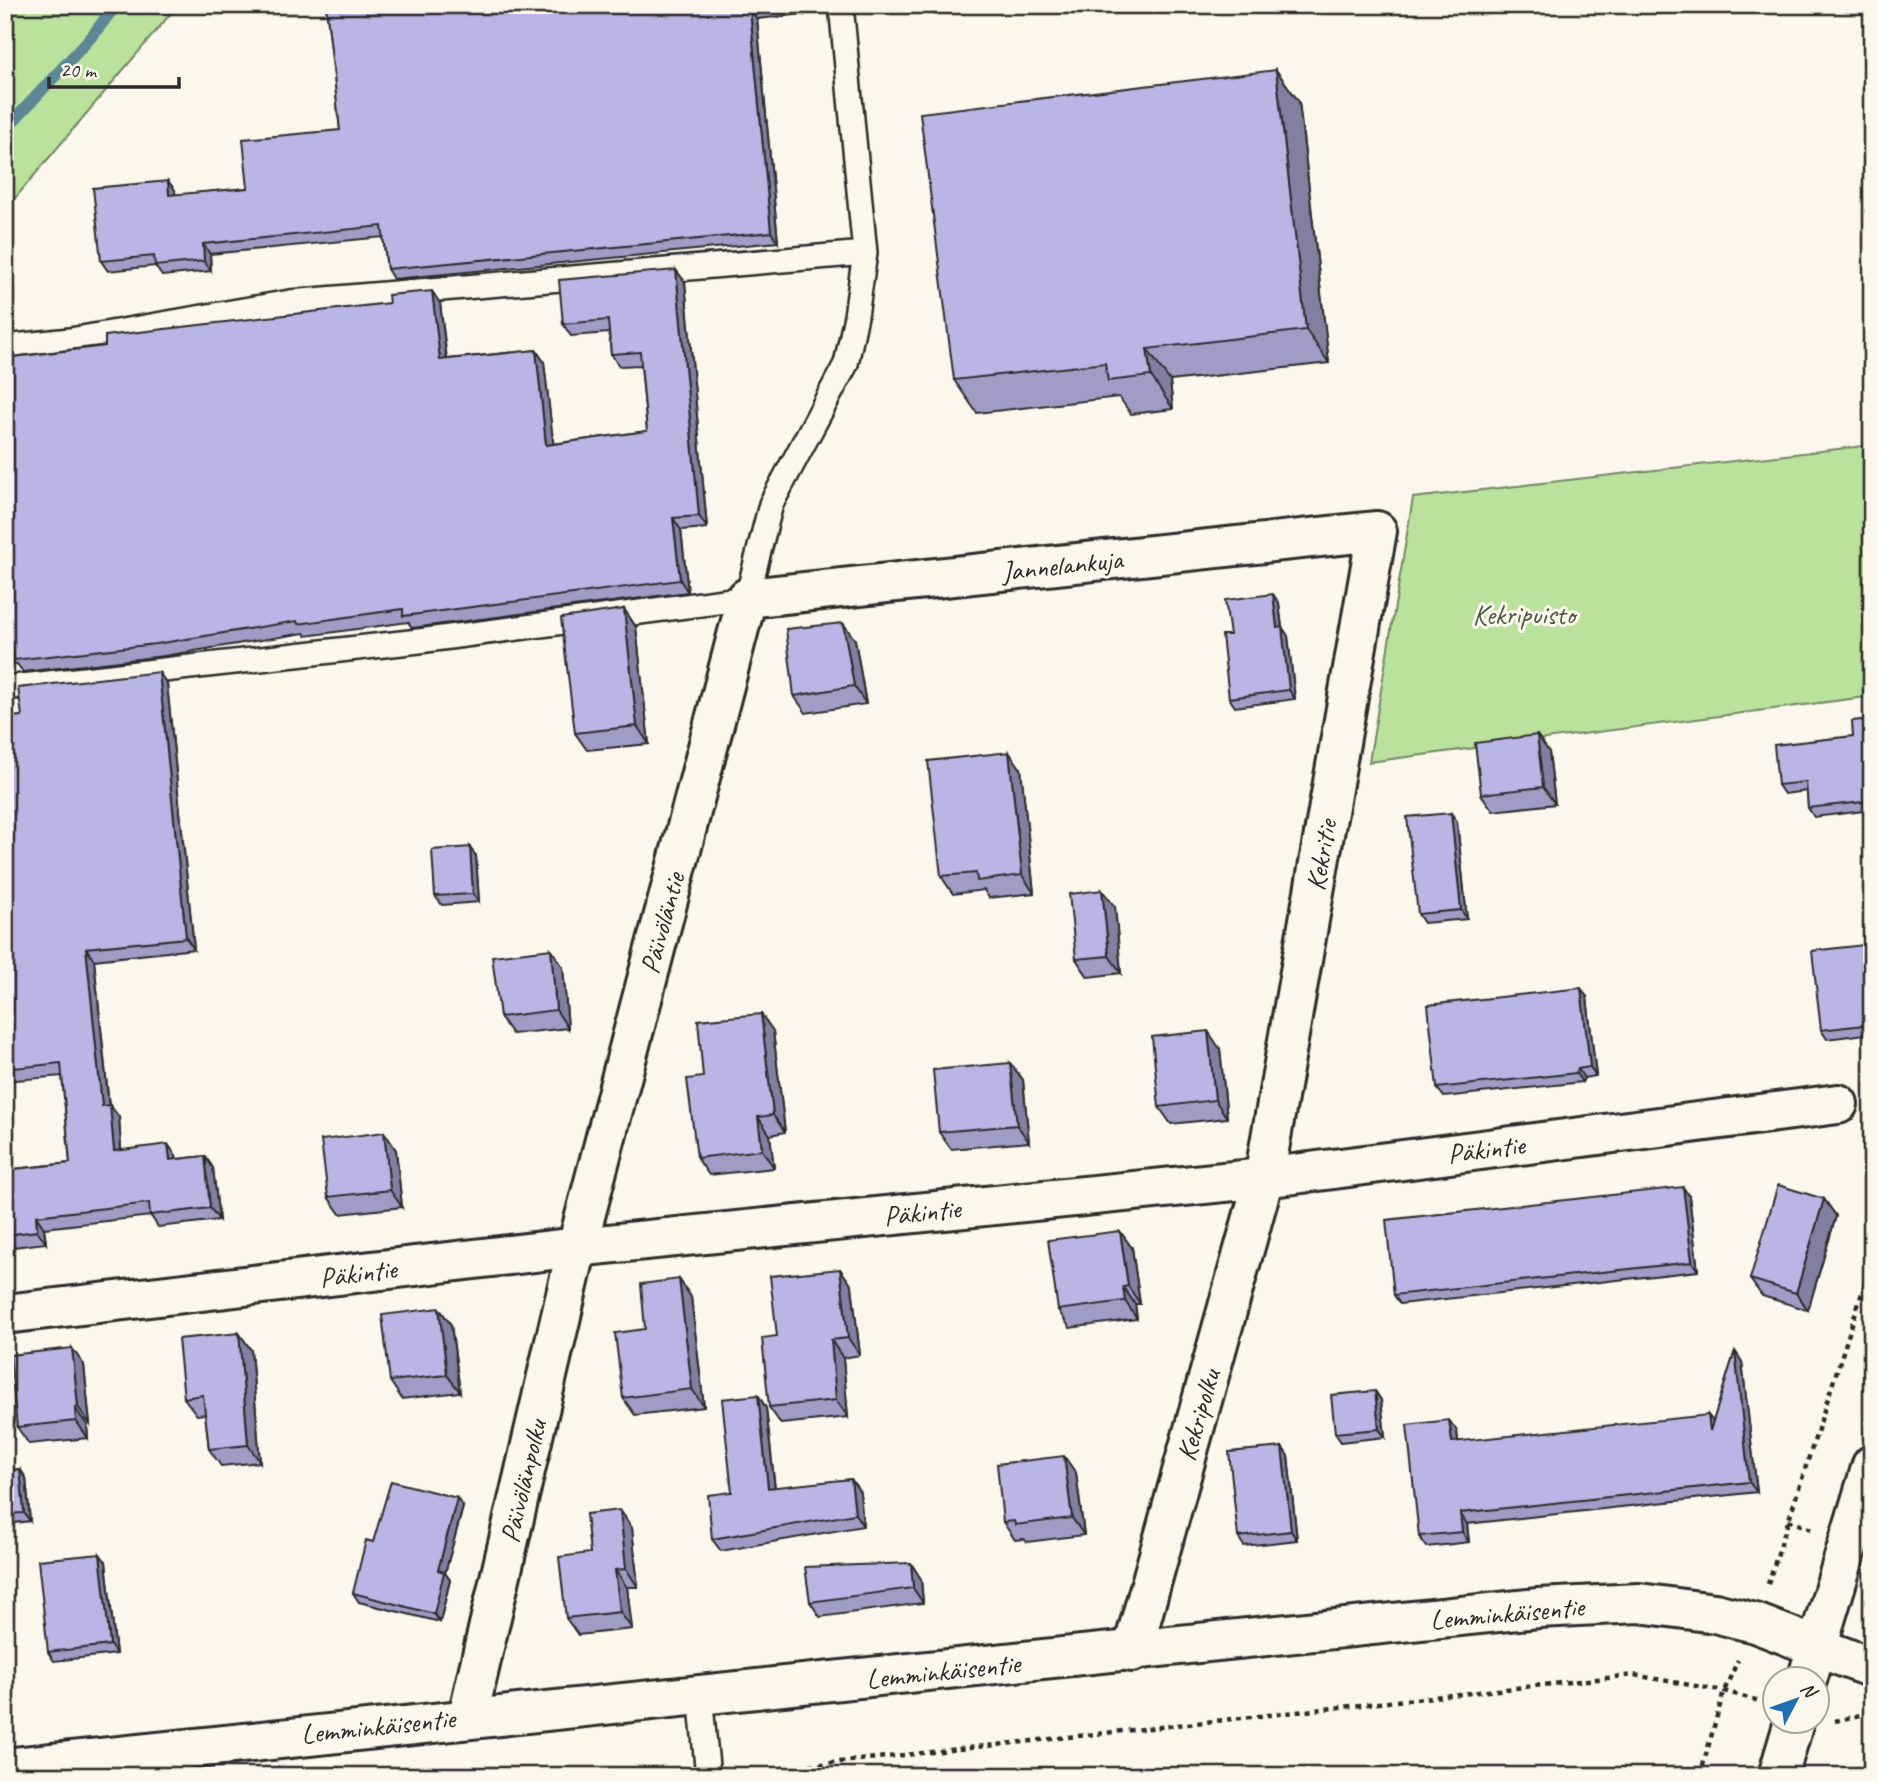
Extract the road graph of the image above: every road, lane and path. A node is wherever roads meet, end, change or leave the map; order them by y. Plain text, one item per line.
1 (841, 5) edge
2 (864, 253) junction
3 (5, 347) edge
4 (1377, 531) joint
5 (747, 598) junction
6 (5, 688) edge
7 (1838, 1104) dead end
8 (1264, 1178) junction
9 (578, 1247) junction
10 (1872, 1262) edge
11 (5, 1314) edge
12 (1872, 1465) edge
13 (1755, 1623) junction
14 (1132, 1652) junction
15 (1813, 1662) edge
16 (1872, 1668) edge
17 (1724, 1691) junction
18 (700, 1695) junction
19 (1762, 1704) edge
20 (1872, 1712) edge
21 (468, 1716) junction
22 (1832, 1721) edge
23 (1789, 1736) edge
24 (5, 1768) edge
25 (739, 1773) dead end
26 (708, 1776) edge
27 (1700, 1776) edge
28 (1778, 1776) edge

1 - 2 lane
2 - 3 lane
2 - 5 lane
4 - 5 street, Jannelankuja
4 - 8 street, Kekritie
5 - 6 lane
5 - 9 street, Päivöläntie
7 - 8 street, Päkintie
8 - 9 street, Päkintie
8 - 14 street, Kekripolku
9 - 11 street, Päkintie
9 - 21 street, Päivölänpolku
10 - 13 path
12 - 15 street
13 - 14 street, Lemminkäisentie
13 - 15 street, Lemminkäisentie
13 - 17 path
14 - 18 street, Lemminkäisentie
15 - 16 street, Lemminkäisentie
17 - 19 path
17 - 25 path
17 - 27 path
18 - 21 street, Lemminkäisentie
18 - 26 lane
20 - 22 path
21 - 24 street, Lemminkäisentie
23 - 28 street

